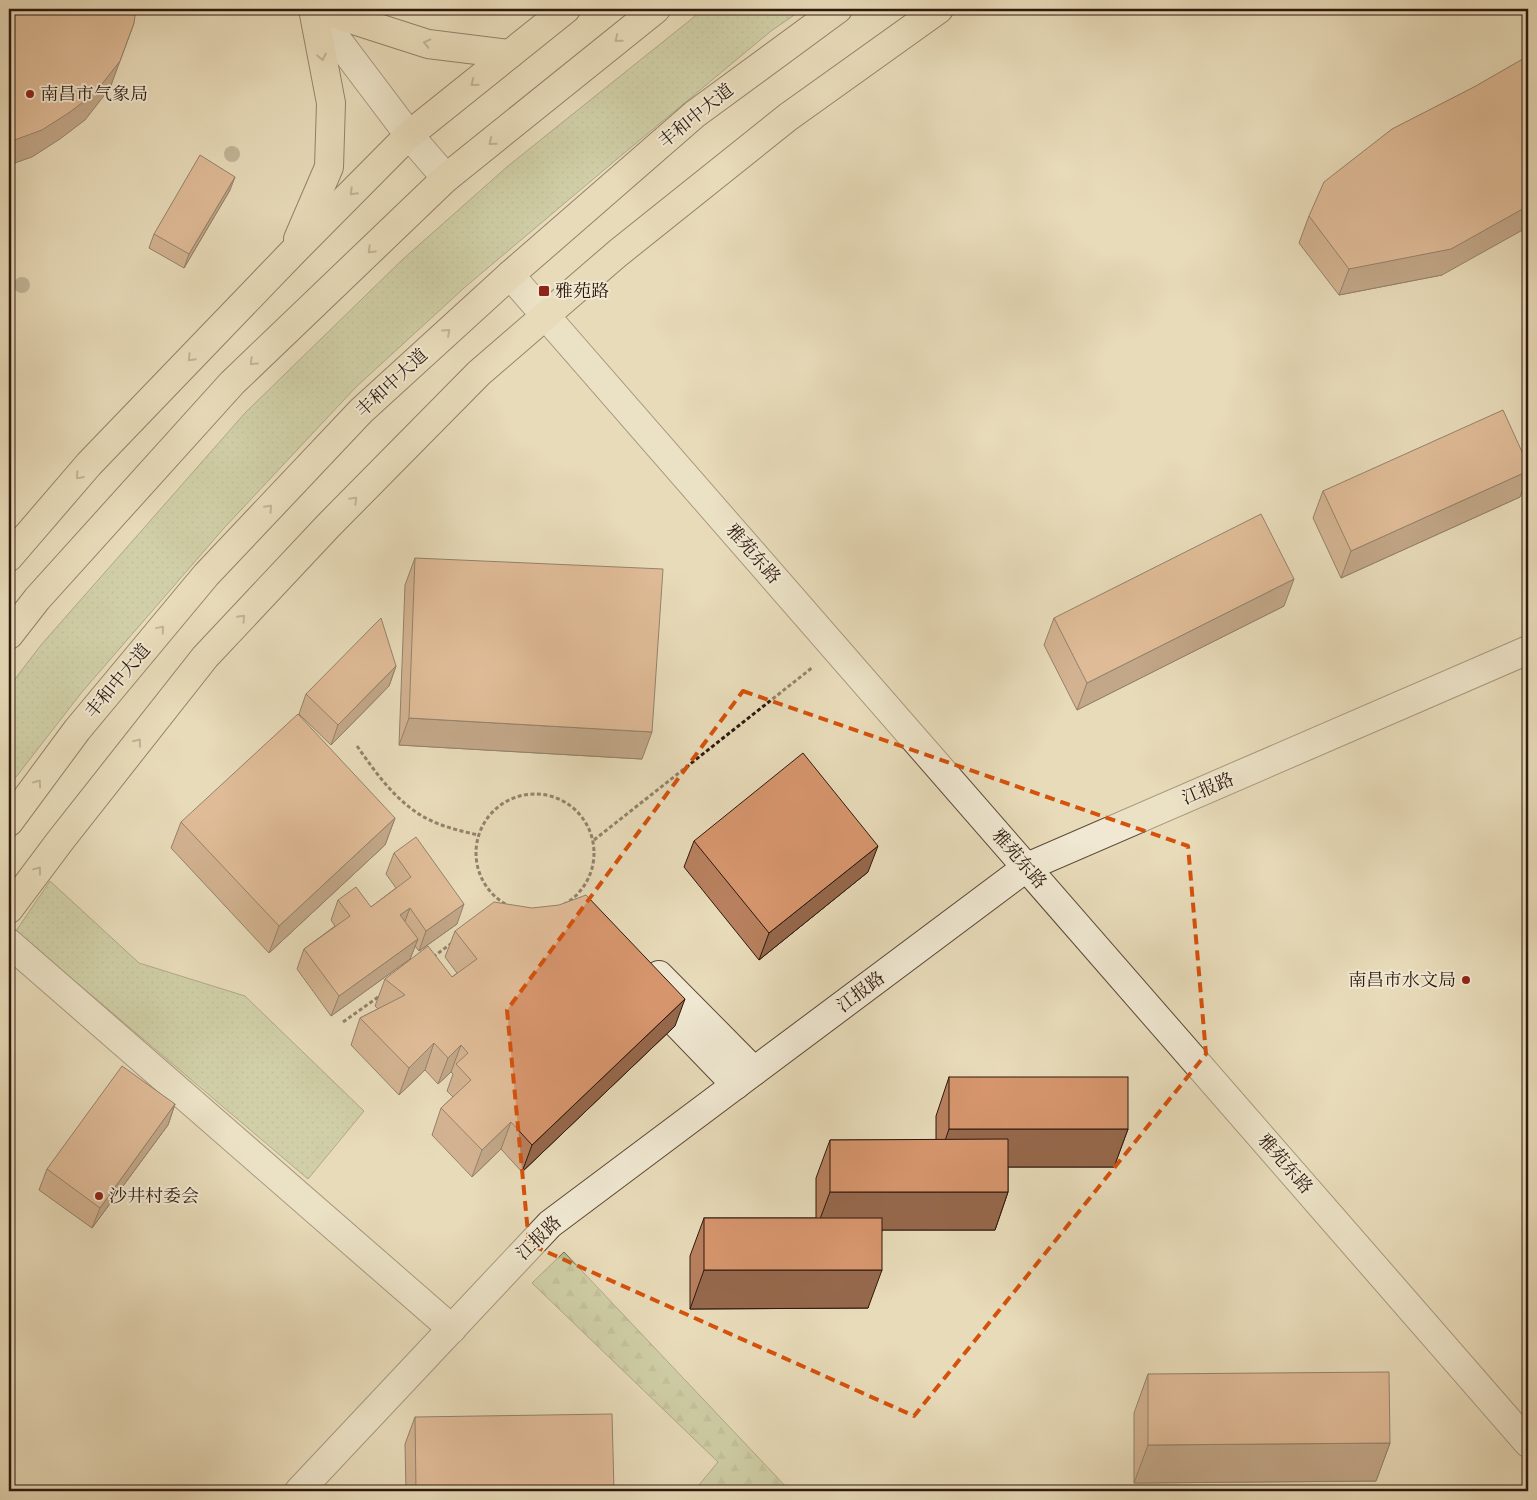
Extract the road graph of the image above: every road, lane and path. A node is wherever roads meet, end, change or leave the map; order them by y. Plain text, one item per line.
1 (313, 9) edge
2 (319, 9) edge
3 (566, 9) edge
4 (656, 9) edge
5 (838, 9) edge
6 (939, 9) edge
7 (510, 54) junction
8 (409, 135) junction
9 (446, 178) junction
10 (291, 254) junction
11 (510, 275) junction
12 (545, 315) junction
13 (9, 557) edge
14 (9, 635) edge
15 (836, 649) junction
16 (1528, 650) edge
17 (357, 746) dead end
18 (9, 822) edge
19 (478, 835) junction
20 (594, 840) junction
21 (1027, 868) junction
22 (505, 904) junction
23 (9, 909) edge
24 (497, 910) edge
25 (459, 938) edge
26 (9, 943) edge
27 (428, 960) edge
28 (637, 968) edge
29 (382, 994) dead end
30 (343, 1022) dead end
31 (745, 1078) junction
32 (452, 1329) junction
33 (1528, 1443) edge
34 (299, 1491) edge

1 - 8 street
1 -> 10 main road
7 -> 2 main road
3 - 7 main road
4 -> 9 main road
5 - 11 main road, 丰和中大道
6 - 12 main road
7 -> 8 main road
8 - 9 street
8 -> 10 main road
9 -> 14 main road
10 -> 13 main road
11 - 12 street, 雅苑东路
18 -> 11 main road, 丰和中大道
12 - 15 street, 雅苑东路
23 -> 12 main road
15 - 20 path
15 - 21 street, 雅苑东路
16 - 21 street, 江报路
17 - 19 path
19 - 20 path
19 - 22 path
20 - 22 path
21 - 31 street, 江报路
21 - 33 street, 雅苑东路
22 - 24 path
25 - 27 path
26 - 32 street
28 - 31 street
29 - 30 path
31 - 32 street, 江报路
32 - 34 street, 江报路

